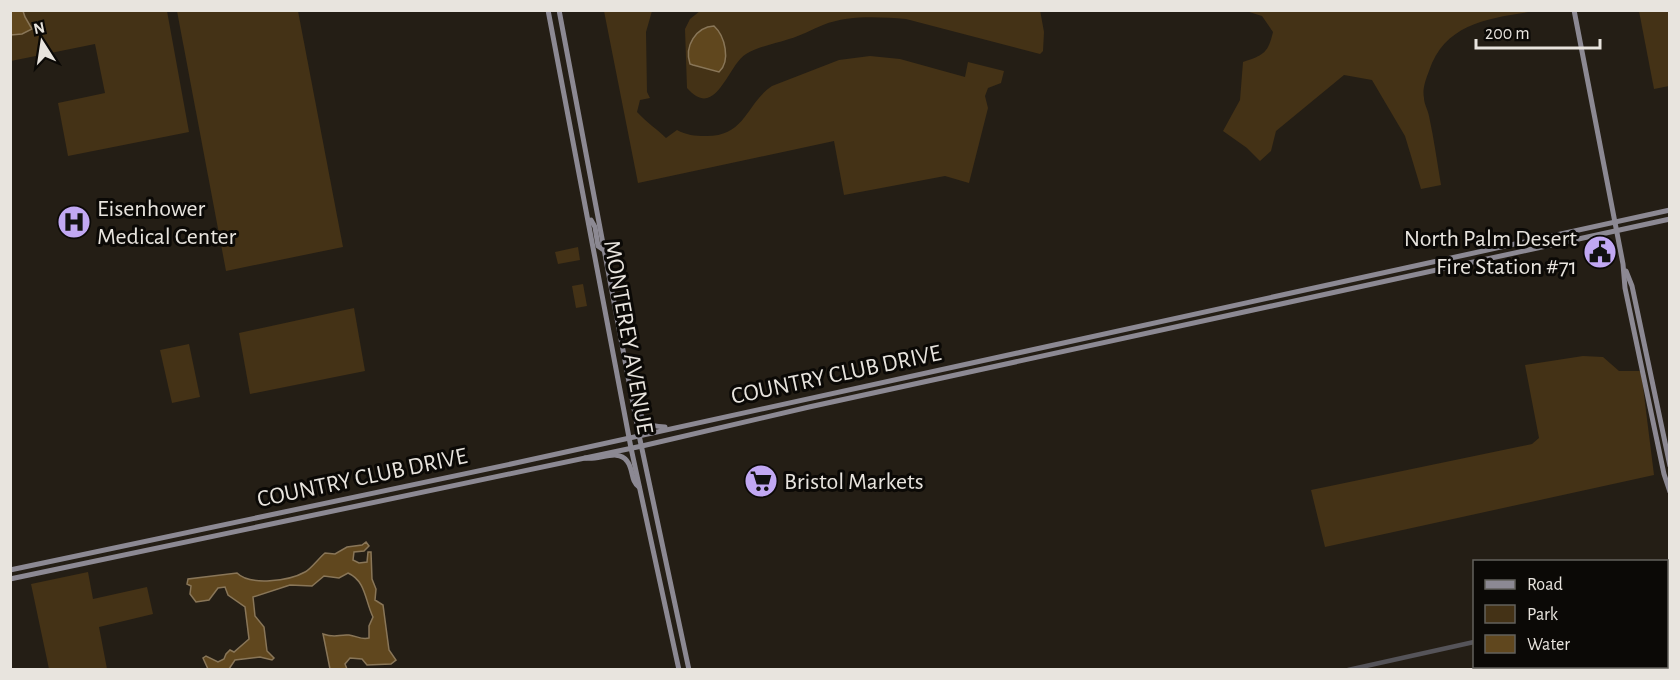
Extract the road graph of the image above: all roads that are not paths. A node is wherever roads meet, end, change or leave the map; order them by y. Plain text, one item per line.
1 (548, 10) edge
2 (559, 10) edge
3 (1574, 10) edge
4 (1670, 210) edge
5 (588, 216) junction
6 (1670, 219) edge
7 (1615, 222) junction
8 (1616, 231) junction
9 (1571, 232) junction
10 (1551, 245) junction
11 (604, 251) junction
12 (1623, 264) junction
13 (1642, 370) junction
14 (630, 385) junction
15 (1656, 402) junction
16 (673, 427) junction
17 (639, 435) junction
18 (628, 437) junction
19 (642, 446) junction
20 (631, 448) junction
21 (584, 458) junction
22 (1670, 466) edge
23 (639, 487) junction
24 (1670, 492) edge
25 (165, 538) junction
26 (144, 552) junction
27 (10, 570) edge
28 (10, 579) edge
29 (1473, 642) edge
30 (680, 669) edge
31 (689, 669) edge
32 (1348, 669) edge

1 - 5 main road, MONTEREY AVENUE
2 - 11 main road, MONTEREY AVENUE
3 - 7 main road
4 - 7 main road, COUNTRY CLUB DRIVE
5 - 11 main road
5 - 18 main road, MONTEREY AVENUE
6 - 8 main road, COUNTRY CLUB DRIVE
7 - 8 main road
7 - 9 main road, COUNTRY CLUB DRIVE
8 - 10 main road, COUNTRY CLUB DRIVE
8 - 12 main road
9 - 10 main road
9 - 16 main road, COUNTRY CLUB DRIVE
10 - 19 main road, COUNTRY CLUB DRIVE
11 - 14 main road, MONTEREY AVENUE
12 - 13 main road
12 - 15 main road
13 - 15 main road
13 - 24 main road
14 - 16 main road
14 - 17 main road, MONTEREY AVENUE
15 - 22 main road
16 - 17 main road, COUNTRY CLUB DRIVE
17 - 18 main road, COUNTRY CLUB DRIVE
17 - 19 main road, MONTEREY AVENUE
18 - 20 main road, MONTEREY AVENUE
18 - 25 main road, COUNTRY CLUB DRIVE
19 - 20 main road, COUNTRY CLUB DRIVE
19 - 31 main road, MONTEREY AVENUE
20 - 21 main road, COUNTRY CLUB DRIVE
20 - 23 main road, MONTEREY AVENUE
21 - 23 main road
21 - 26 main road, COUNTRY CLUB DRIVE
23 - 30 main road, MONTEREY AVENUE
25 - 26 main road
25 - 27 main road, COUNTRY CLUB DRIVE
26 - 28 main road, COUNTRY CLUB DRIVE
29 - 32 street

